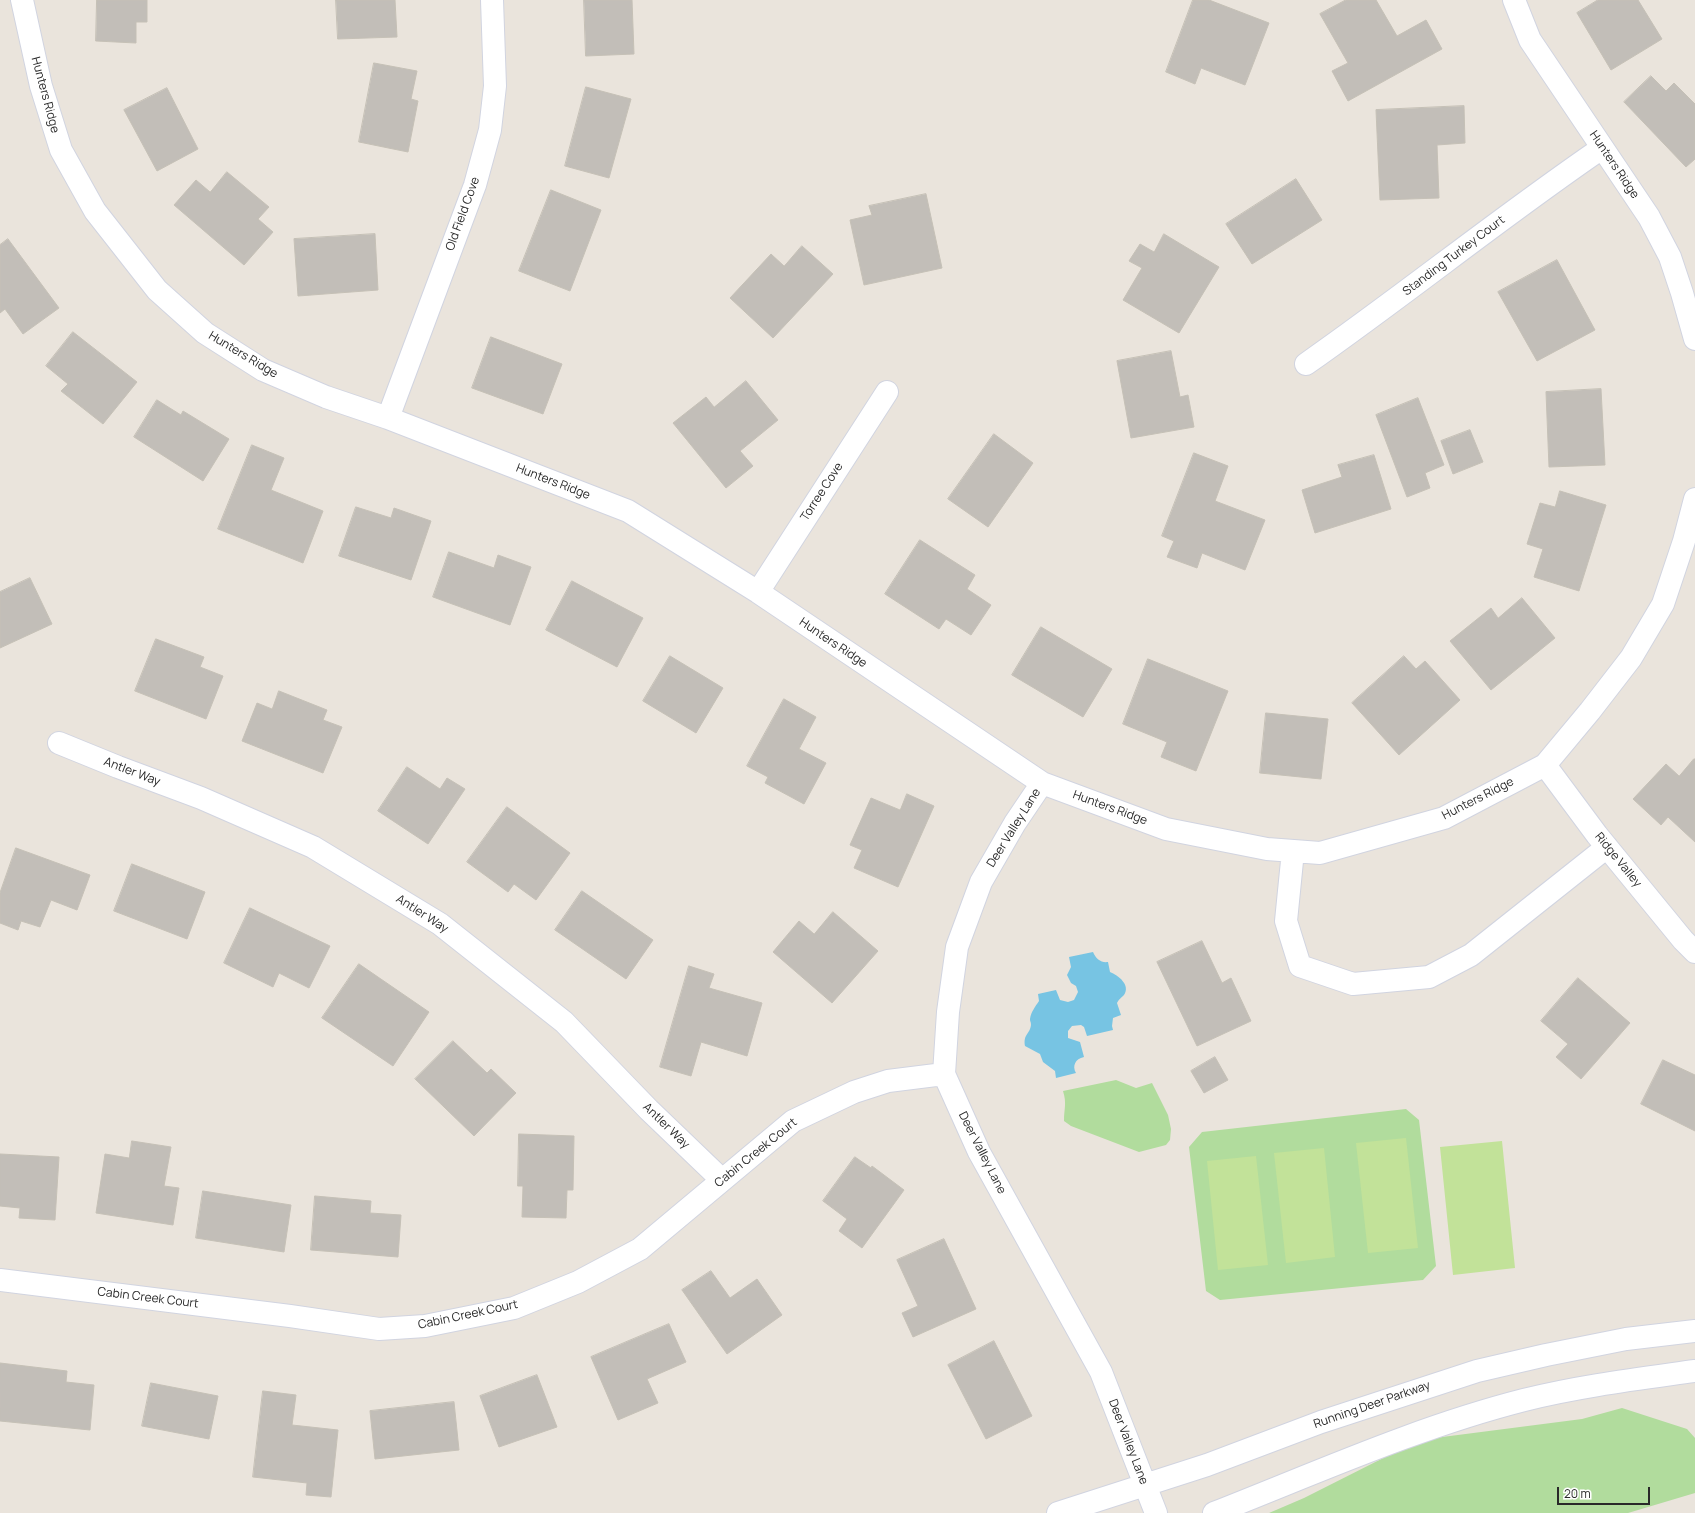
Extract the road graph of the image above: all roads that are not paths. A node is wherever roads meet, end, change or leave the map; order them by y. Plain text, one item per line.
1 (22, 0) edge
2 (492, 0) edge
3 (1514, 0) edge
4 (1602, 148) junction
5 (1695, 339) edge
6 (1306, 364) dead end
7 (887, 392) dead end
8 (388, 418) junction
9 (1695, 499) edge
10 (758, 592) junction
11 (59, 743) dead end
12 (1545, 765) junction
13 (1042, 783) junction
14 (1607, 847) junction
15 (1293, 851) junction
16 (1695, 952) edge
17 (944, 1074) junction
18 (722, 1180) junction
19 (0, 1280) edge
20 (1695, 1332) edge
21 (1695, 1371) edge
22 (1145, 1485) junction
23 (1058, 1513) edge
24 (1156, 1513) edge
25 (1214, 1513) edge

1 - 8 street, Hunters Ridge
2 - 8 street, Old Field Cove
3 - 4 street, Hunters Ridge
4 - 5 street, Hunters Ridge
4 - 6 street, Standing Turkey Court
7 - 10 street, Torree Cove
8 - 10 street, Hunters Ridge
9 - 12 street, Hunters Ridge
10 - 13 street, Hunters Ridge
11 - 18 street, Antler Way
12 - 14 street, Ridge Valley
12 - 15 street, Hunters Ridge
13 - 15 street, Hunters Ridge
13 - 17 street, Deer Valley Lane
14 - 15 street
14 - 16 street, Ridge Valley
17 - 18 street, Cabin Creek Court
17 - 22 street, Deer Valley Lane
18 - 19 street, Cabin Creek Court
20 - 22 street, Running Deer Parkway
21 - 25 street
22 - 23 street, Running Deer Parkway
22 - 24 street, Deer Valley Lane

